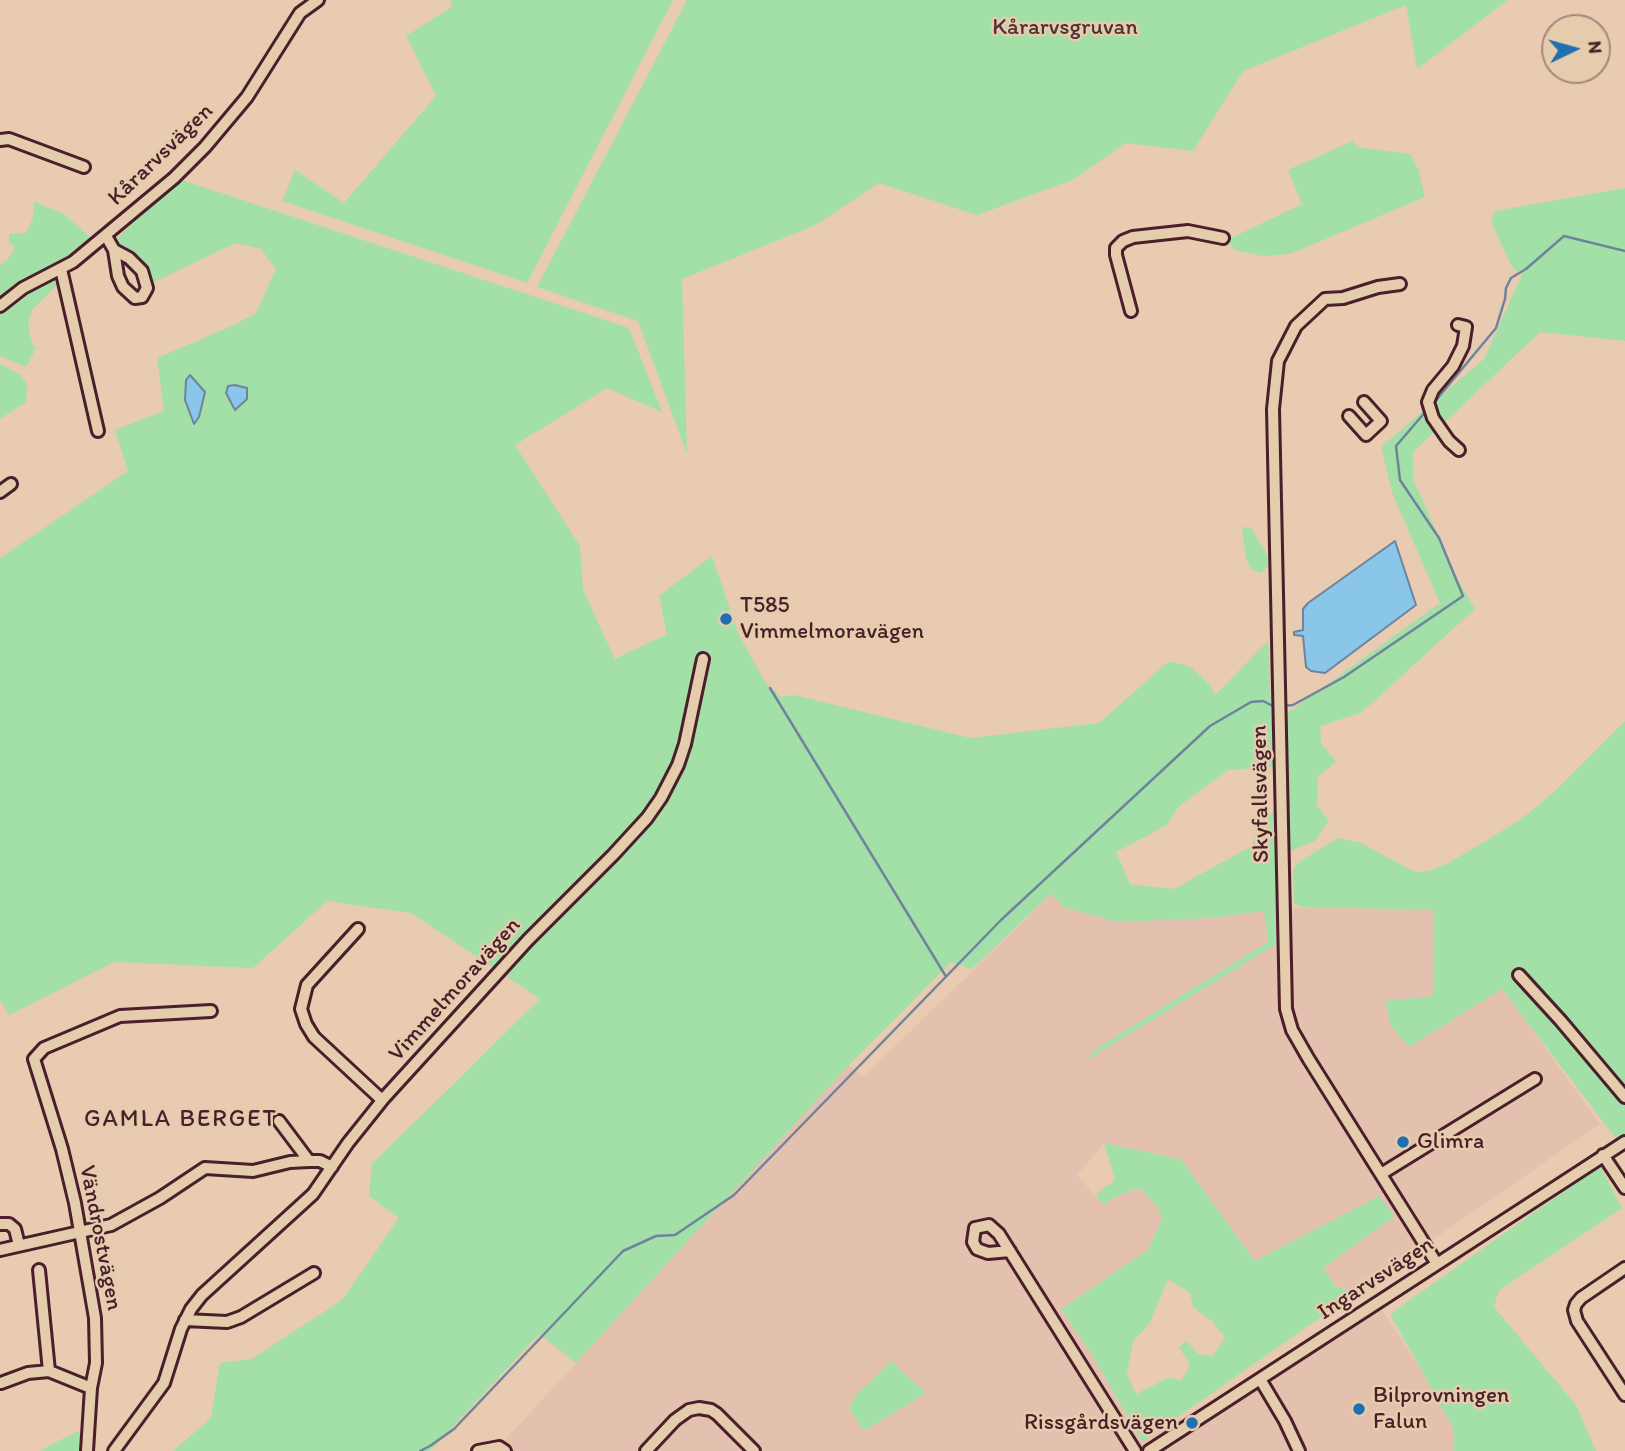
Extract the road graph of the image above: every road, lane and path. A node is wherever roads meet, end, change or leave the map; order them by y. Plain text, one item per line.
1 (318, 0) edge
2 (0, 140) edge
3 (84, 167) dead end
4 (106, 236) junction
5 (1223, 238) dead end
6 (114, 250) dead end
7 (61, 269) junction
8 (1400, 285) dead end
9 (0, 306) edge
10 (1131, 311) dead end
11 (1458, 325) dead end
12 (1364, 402) dead end
13 (1349, 416) dead end
14 (98, 431) dead end
15 (1459, 450) dead end
16 (11, 484) dead end
17 (0, 492) edge
18 (703, 659) dead end
19 (358, 929) dead end
20 (1519, 975) dead end
21 (212, 1011) dead end
22 (1535, 1079) dead end
23 (1625, 1097) edge
24 (382, 1100) junction
25 (279, 1121) dead end
26 (1625, 1142) edge
27 (1604, 1155) junction
28 (309, 1161) junction
29 (332, 1167) junction
30 (1381, 1174) junction
31 (1625, 1188) edge
32 (0, 1224) edge
33 (80, 1232) junction
34 (19, 1245) junction
35 (0, 1250) edge
36 (1010, 1251) dead end
37 (1437, 1264) junction
38 (1625, 1268) edge
39 (40, 1270) dead end
40 (314, 1273) dead end
41 (185, 1320) junction
42 (49, 1371) junction
43 (1260, 1379) junction
44 (1, 1382) edge
45 (91, 1388) junction
46 (1625, 1395) edge
47 (87, 1451) edge
48 (114, 1451) edge
49 (478, 1451) edge
50 (505, 1451) edge
51 (646, 1451) edge
52 (754, 1451) edge
53 (1135, 1451) edge
54 (1149, 1451) edge
55 (1299, 1451) edge

1 - 4 street, Kårarvsvägen
2 - 3 street
4 - 6 street
4 - 7 street, Kårarvsvägen
5 - 10 street
7 - 9 street, Kårarvsvägen
7 - 14 street
8 - 30 street, Skyfallsvägen
11 - 15 street
12 - 13 street
16 - 17 street
18 - 24 street, Vimmelmoravägen
19 - 24 street
20 - 23 street
21 - 33 street, Vändrostvägen
22 - 30 street
24 - 29 street, Vimmelmoravägen
25 - 28 street
26 - 27 street, Ingarvsvägen
27 - 31 street
27 - 37 street, Ingarvsvägen
28 - 29 street
28 - 33 street
29 - 41 street, Vimmelmoravägen
30 - 37 street, Skyfallsvägen
32 - 34 street
33 - 34 street
33 - 45 street, Vändrostvägen
34 - 35 street
36 - 53 street
37 - 43 street, Ingarvsvägen
38 - 46 street
39 - 42 street
40 - 41 street
41 - 48 street, Vimmelmoravägen
42 - 44 street
42 - 45 street
43 - 54 street, Ingarvsvägen
43 - 55 street
45 - 47 street, Vändrostvägen
49 - 50 street
51 - 52 street

